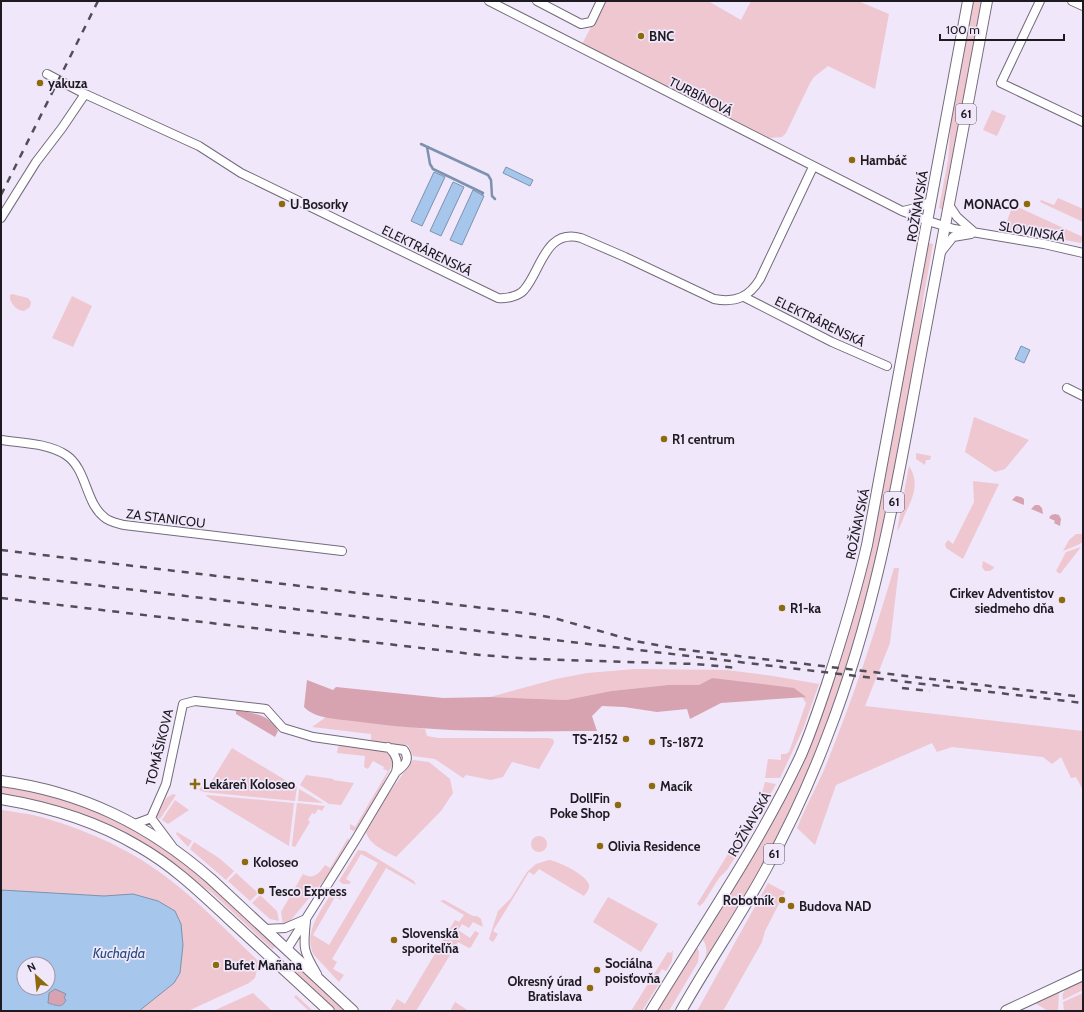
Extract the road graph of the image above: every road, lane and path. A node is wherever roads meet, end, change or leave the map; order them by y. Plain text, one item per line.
1 (537, 1) edge
2 (601, 1) edge
3 (968, 1) edge
4 (987, 1) edge
5 (1040, 1) edge
6 (1072, 1) edge
7 (492, 2) edge
8 (1083, 6) edge
9 (47, 74) dead end
10 (85, 94) junction
11 (1083, 122) edge
12 (813, 167) junction
13 (932, 201) junction
14 (949, 206) junction
15 (902, 211) junction
16 (1, 218) edge
17 (928, 221) junction
18 (946, 227) junction
19 (976, 233) junction
20 (941, 252) junction
21 (1083, 253) edge
22 (744, 297) junction
23 (887, 366) dead end
24 (1067, 388) dead end
25 (1083, 396) edge
26 (1, 440) edge
27 (342, 551) dead end
28 (1, 781) edge
29 (1, 799) edge
30 (151, 818) junction
31 (134, 824) junction
32 (174, 848) junction
33 (306, 918) junction
34 (265, 929) junction
35 (262, 949) junction
36 (286, 949) junction
37 (284, 970) junction
38 (1083, 975) edge
39 (320, 980) junction
40 (329, 1011) edge
41 (353, 1011) edge
42 (651, 1011) edge
43 (681, 1011) edge
44 (1006, 1011) edge

1 - 2 street
3 - 13 main road, ROŽŇAVSKÁ / 61
4 - 14 main road, 61
5 - 11 street
6 - 8 street
7 - 12 street, TURBÍNOVÁ
9 - 10 street, ELEKTRÁRENSKÁ
10 - 16 street
10 - 22 street, ELEKTRÁRENSKÁ
12 - 15 street, TURBÍNOVÁ
12 - 22 street
13 - 15 street
13 - 17 main road, ROŽŇAVSKÁ / 61
14 - 18 main road, 61
14 - 19 street
15 - 17 street, TURBÍNOVÁ
17 - 18 street, TURBÍNOVÁ
17 - 42 main road, ROŽŇAVSKÁ / 61
18 - 19 street, SLOVINSKÁ
18 - 20 main road, 61
19 - 20 street, SLOVINSKÁ
19 - 21 street, SLOVINSKÁ
20 - 43 main road, 61
22 - 23 street, ELEKTRÁRENSKÁ
24 - 25 street
26 - 27 street, ZA STANICOU
28 - 31 main road, TOMÁŠIKOVA
29 - 35 main road
30 - 31 street
30 - 32 street, TOMÁŠIKOVA
30 - 33 street, TOMÁŠIKOVA
31 - 32 main road, TOMÁŠIKOVA
32 - 34 main road, TOMÁŠIKOVA
33 - 34 street
33 - 36 street, TOMÁŠIKOVA
33 - 39 street, TOMÁŠIKOVA
34 - 36 main road, TOMÁŠIKOVA
35 - 36 main road
35 - 37 main road
36 - 37 main road, TOMÁŠIKOVA
36 - 39 main road, TOMÁŠIKOVA
37 - 40 main road
38 - 44 main road
39 - 41 main road, TOMÁŠIKOVA

